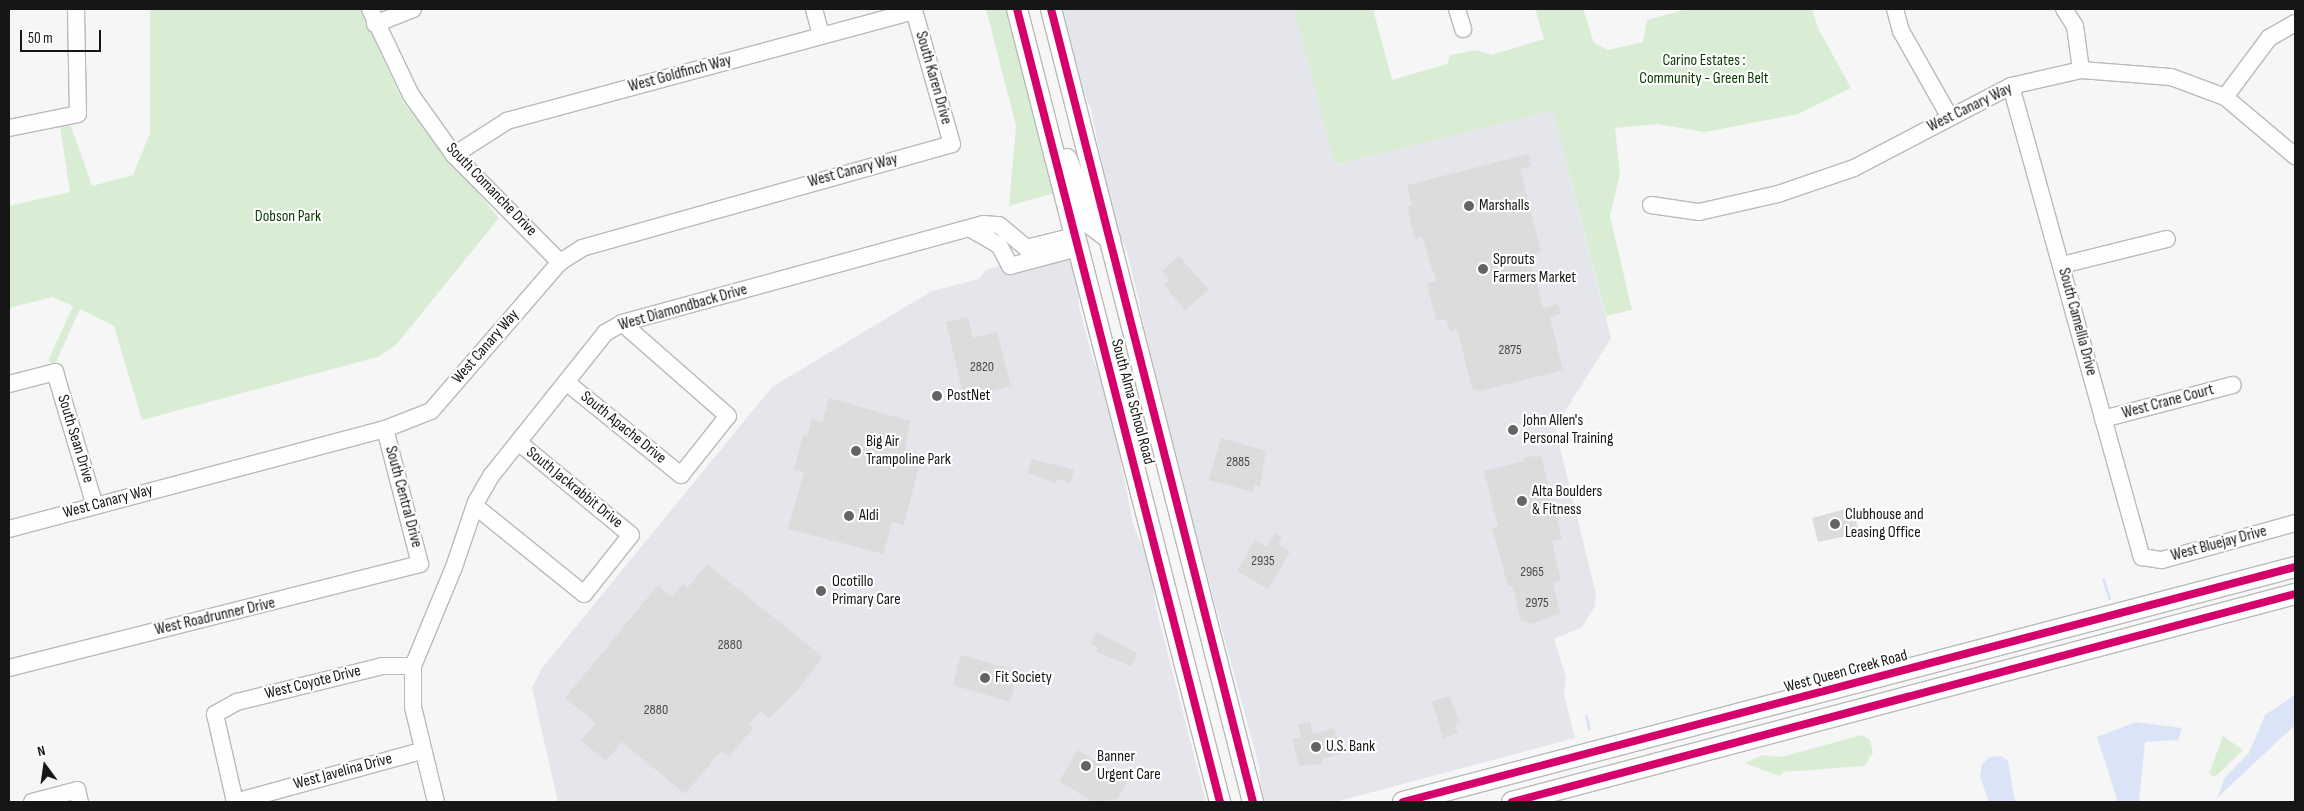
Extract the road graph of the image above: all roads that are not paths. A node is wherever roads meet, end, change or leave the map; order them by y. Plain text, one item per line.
1 (76, 9) edge
2 (413, 9) edge
3 (814, 9) edge
4 (1017, 9) edge
5 (1051, 9) edge
6 (1457, 9) edge
7 (1895, 9) edge
8 (2064, 9) edge
9 (914, 11) joint
10 (372, 16) edge
11 (2295, 22) edge
12 (1463, 29) dead end
13 (821, 35) junction
14 (2081, 70) junction
15 (2011, 86) junction
16 (2225, 97) junction
17 (1949, 116) junction
18 (1046, 124) junction
19 (9, 128) edge
20 (952, 144) joint
21 (454, 155) junction
22 (2295, 156) edge
23 (1651, 205) dead end
24 (971, 229) junction
25 (2167, 239) dead end
26 (1110, 240) junction
27 (1077, 242) junction
28 (560, 262) junction
29 (2062, 265) junction
30 (622, 323) junction
31 (566, 382) junction
32 (9, 384) edge
33 (2233, 385) dead end
34 (2102, 419) junction
35 (385, 429) junction
36 (518, 442) junction
37 (95, 506) junction
38 (474, 506) junction
39 (2295, 523) edge
40 (9, 529) edge
41 (2142, 557) joint
42 (420, 564) joint
43 (2295, 567) edge
44 (2295, 594) edge
45 (413, 666) junction
46 (9, 668) edge
47 (422, 751) junction
48 (1532, 768) junction
49 (78, 796) edge
50 (32, 802) edge
51 (235, 802) edge
52 (436, 802) edge
53 (1220, 802) edge
54 (1253, 802) edge
55 (1403, 802) edge
56 (1450, 802) edge
57 (1512, 802) edge

1 - 19 street
2 - 10 street
3 - 13 street
4 - 18 main road, South Alma School Road
5 - 26 main road, South Alma School Road
6 - 12 street
7 - 17 street
8 - 14 street
9 - 13 street, West Goldfinch Way
9 - 20 street, South Karen Drive
10 - 21 street, South Comanche Drive
11 - 16 street
13 - 21 street, West Goldfinch Way
14 - 15 street, West Canary Way
14 - 16 street, West Canary Way
15 - 17 street, West Canary Way
15 - 29 street, South Camellia Drive
16 - 22 street, West Canary Way
17 - 23 street, West Canary Way
18 - 26 main road
18 - 27 main road, South Alma School Road
20 - 28 street, West Canary Way
21 - 28 street, South Comanche Drive
24 - 27 street, West Diamondback Drive
24 - 27 street
24 - 30 street, West Diamondback Drive
25 - 29 street
26 - 54 main road, South Alma School Road
27 - 53 main road, South Alma School Road
28 - 35 street, West Canary Way
29 - 34 street, South Camellia Drive
30 - 31 street, West Diamondback Drive
30 - 31 street, South Apache Drive
31 - 36 street, West Diamondback Drive
32 - 37 street, South Sean Drive
33 - 34 street, West Crane Court
34 - 41 street, South Camellia Drive
35 - 37 street, West Canary Way
35 - 42 street, South Central Drive
36 - 38 street, West Diamondback Drive
36 - 38 street, South Jackrabbit Drive
37 - 40 street, West Canary Way
38 - 45 street, West Diamondback Drive
39 - 41 street, West Bluejay Drive
42 - 46 street, West Roadrunner Drive
43 - 48 main road, West Queen Creek Road
44 - 57 main road
45 - 47 street
45 - 51 street, West Coyote Drive
47 - 51 street, West Javelina Drive
47 - 52 street
48 - 55 main road, West Queen Creek Road
48 - 56 main road
49 - 50 street

